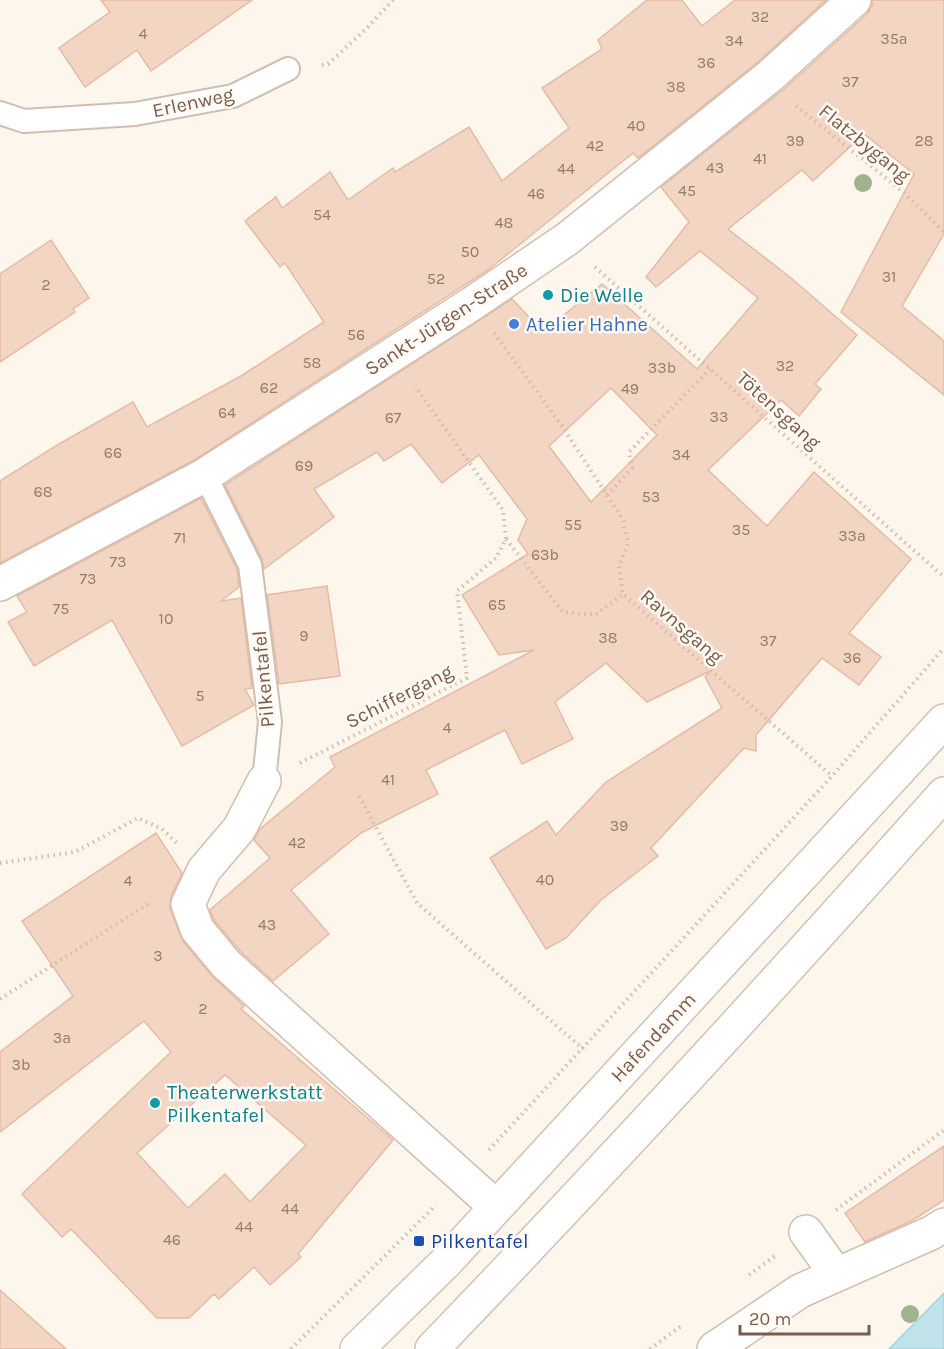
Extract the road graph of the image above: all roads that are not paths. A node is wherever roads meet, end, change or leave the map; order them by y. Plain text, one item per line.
1 (854, 0) edge
2 (288, 69) road end
3 (0, 113) edge
4 (205, 475) junction
5 (0, 584) edge
6 (944, 721) edge
7 (264, 781) joint
8 (944, 794) edge
9 (496, 1207) junction
10 (944, 1225) edge
11 (806, 1232) dead end
12 (836, 1274) junction
13 (357, 1349) edge
14 (432, 1349) edge
15 (714, 1349) edge

1 - 4 street, Sankt-Jürgen-Straße
2 - 3 lane, Erlenweg
4 - 5 street, Sankt-Jürgen-Straße
4 - 7 lane, Pilkentafel
6 - 9 street, Hafendamm
7 - 9 street, Pilkentafel
8 - 14 street
9 - 13 street, Hafendamm
10 - 12 street
11 - 12 street
12 - 15 street

